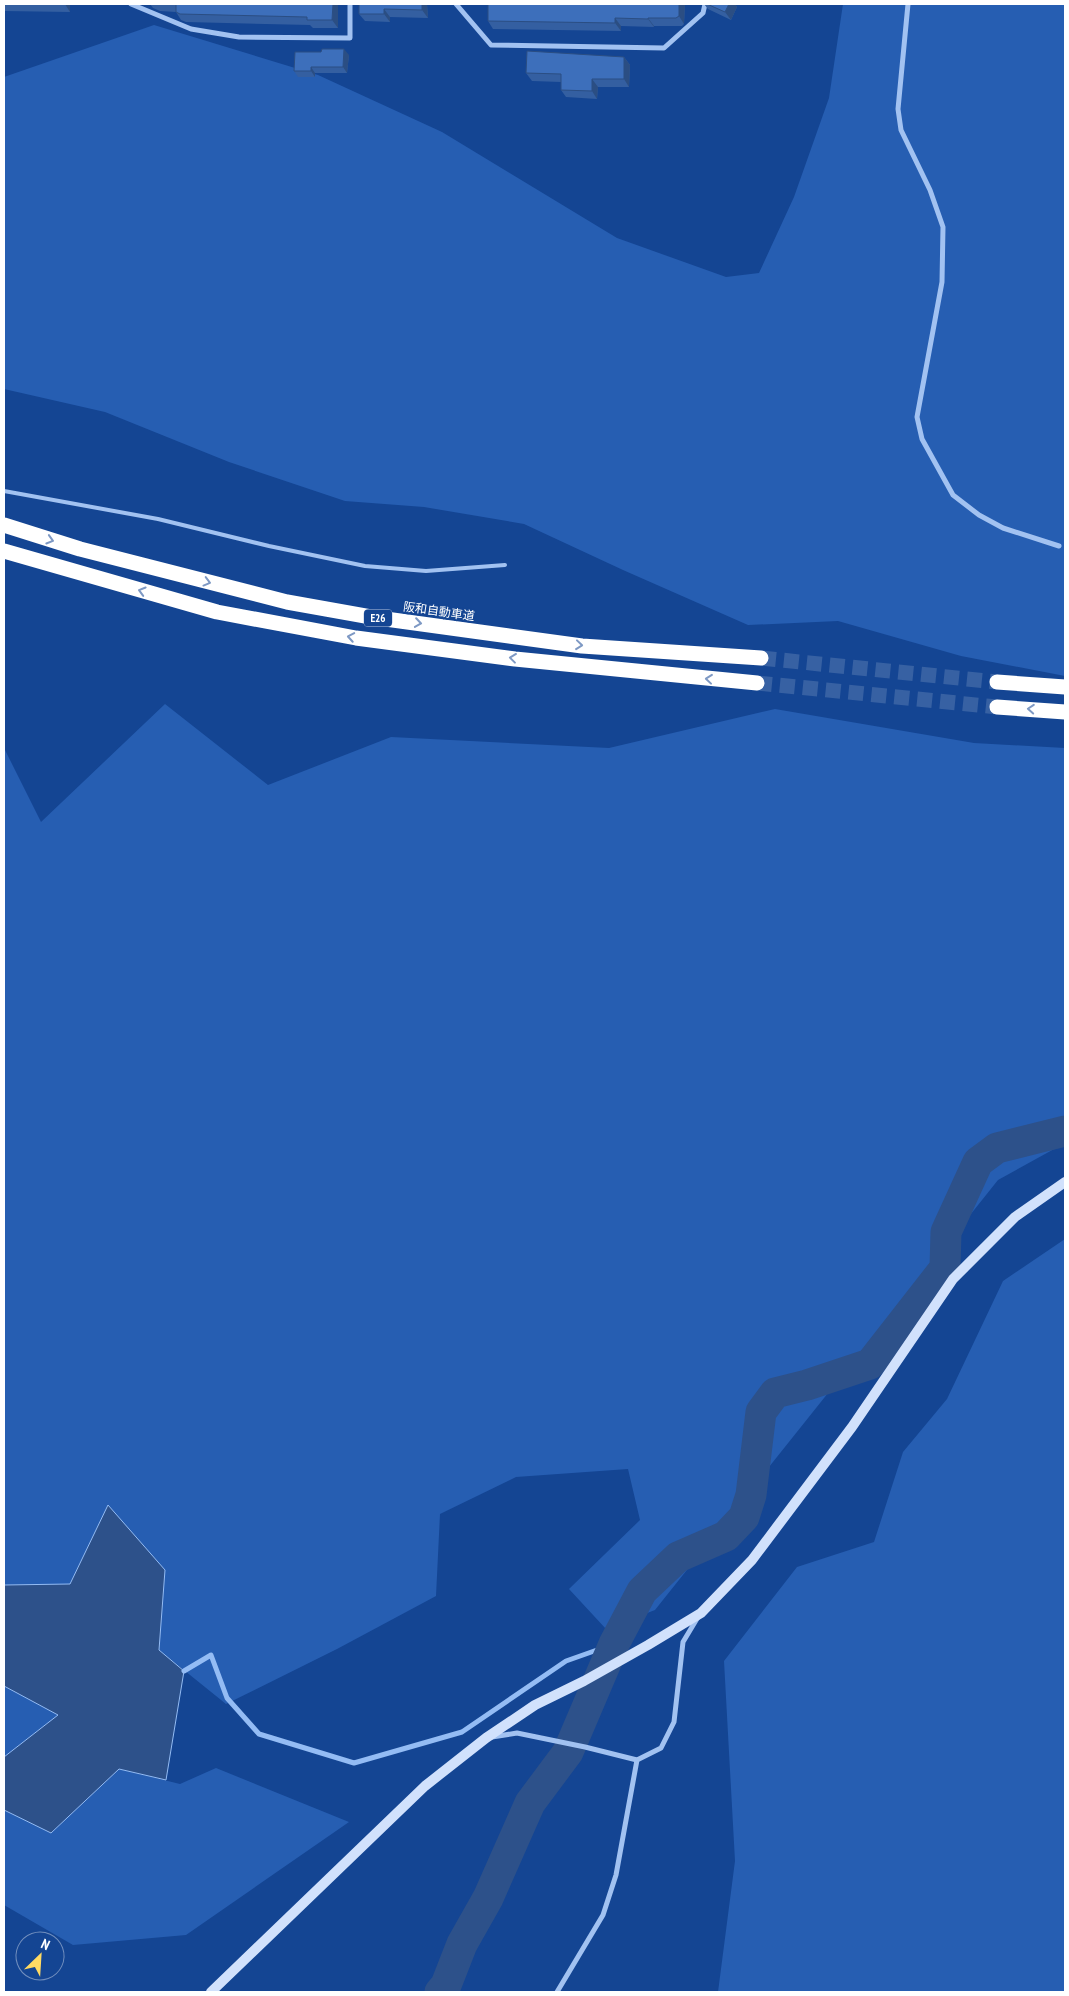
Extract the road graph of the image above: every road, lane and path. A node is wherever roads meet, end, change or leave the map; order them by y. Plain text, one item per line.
1 (131, 4) edge
2 (350, 4) edge
3 (456, 4) edge
4 (705, 4) edge
5 (908, 4) edge
6 (4, 491) edge
7 (4, 525) edge
8 (1059, 546) dead end
9 (4, 551) edge
10 (505, 565) dead end
11 (761, 658) tunnel mouth
12 (997, 682) tunnel mouth
13 (758, 683) tunnel mouth
14 (1065, 687) edge
15 (997, 707) tunnel mouth
16 (1065, 712) edge
17 (1065, 1182) edge
18 (701, 1613) junction
19 (486, 1738) junction
20 (637, 1760) junction
21 (211, 1992) edge
22 (557, 1992) edge

1 - 2 street
3 - 4 street
5 - 8 street
6 - 10 lane
7 -> 11 highway, 阪和自動車道 / E26
13 -> 9 highway, E26
12 - 14 highway
16 -> 15 highway
17 - 18 street
18 - 19 street
18 - 20 street
19 - 20 street
19 - 21 street
20 - 22 street

